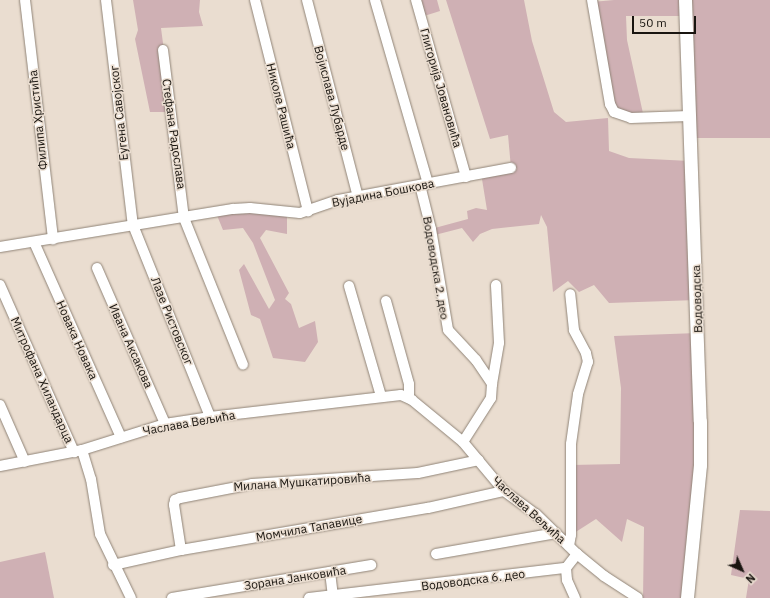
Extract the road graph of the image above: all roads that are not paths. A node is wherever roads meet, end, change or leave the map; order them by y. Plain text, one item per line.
1 (25, 0) edge
2 (106, 0) edge
3 (255, 0) edge
4 (307, 0) edge
5 (375, 0) edge
6 (416, 0) edge
7 (592, 0) edge
8 (685, 0) edge
9 (163, 50) dead end
10 (689, 116) junction
11 (510, 168) dead end
12 (466, 177) junction
13 (424, 185) junction
14 (358, 197) junction
15 (308, 211) junction
16 (184, 218) junction
17 (133, 225) junction
18 (53, 239) junction
19 (34, 242) junction
20 (0, 247) edge
21 (97, 268) dead end
22 (0, 285) edge
23 (496, 285) dead end
24 (349, 286) dead end
25 (570, 294) dead end
26 (386, 301) dead end
27 (243, 365) dead end
28 (492, 384) junction
29 (381, 396) junction
30 (409, 398) junction
31 (0, 405) edge
32 (210, 417) junction
33 (166, 424) junction
34 (121, 437) junction
35 (462, 442) junction
36 (78, 451) junction
37 (479, 460) junction
38 (25, 462) junction
39 (0, 466) edge
40 (504, 490) junction
41 (556, 533) junction
42 (569, 546) junction
43 (181, 550) junction
44 (436, 554) dead end
45 (578, 554) junction
46 (113, 565) junction
47 (371, 565) dead end
48 (566, 568) junction
49 (330, 572) junction
50 (333, 595) junction
51 (194, 596) edge
52 (131, 598) edge
53 (172, 598) edge
54 (309, 598) edge
55 (575, 598) edge
56 (638, 598) edge
57 (687, 598) edge

1 - 18 street, Филипа Христића
2 - 17 street, Еугена Савојског
3 - 15 street, Николе Рашића
4 - 14 street, Војислава Лубарде
5 - 13 street, Водоводска 2. део
6 - 12 street, Глигорија Јовановића
7 - 10 street
8 - 10 main road, Водоводска
9 - 16 street, Стефана Радослава
10 - 57 main road, Водоводска
11 - 12 street, Вујадина Бошкова
12 - 13 street, Вујадина Бошкова
13 - 14 street, Вујадина Бошкова
13 - 28 street, Водоводска 2. део
14 - 15 street, Вујадина Бошкова
15 - 16 street, Вујадина Бошкова
16 - 17 street, Вујадина Бошкова
16 - 27 street
17 - 18 street, Вујадина Бошкова
17 - 32 street, Лазе Ристовског
18 - 19 street, Вујадина Бошкова
19 - 20 street, Вујадина Бошкова
19 - 34 street, Новака Новака
21 - 33 street, Ивана Аксакова
22 - 36 street, Митрофана Хиландарца
23 - 28 street
24 - 29 street
25 - 42 street
26 - 30 street
28 - 35 street
29 - 30 street, Часлава Вељића
29 - 32 street, Часлава Вељића
30 - 35 street, Часлава Вељића
31 - 38 street
32 - 33 street, Часлава Вељића
33 - 34 street, Часлава Вељића
34 - 36 street, Часлава Вељића
35 - 37 street, Часлава Вељића
36 - 38 street, Часлава Вељића
36 - 46 street, Митрофана Хиландарца
37 - 40 street, Часлава Вељића
37 - 43 street, Милана Мушкатировића
38 - 39 street, Часлава Вељића
40 - 41 street, Часлава Вељића
40 - 43 street, Момчила Тапавице
41 - 42 street, Часлава Вељића
41 - 44 street
42 - 45 street, Часлава Вељића
43 - 46 street, Момчила Тапавице
45 - 48 street
45 - 56 street, Часлава Вељића
46 - 52 street, Митрофана Хиландарца
47 - 49 street, Зорана Јанковића
48 - 50 street, Водоводска 6. део
48 - 55 street
49 - 50 street
49 - 51 street, Зорана Јанковића
50 - 54 street, Водоводска 6. део
51 - 53 street, Зорана Јанковића

